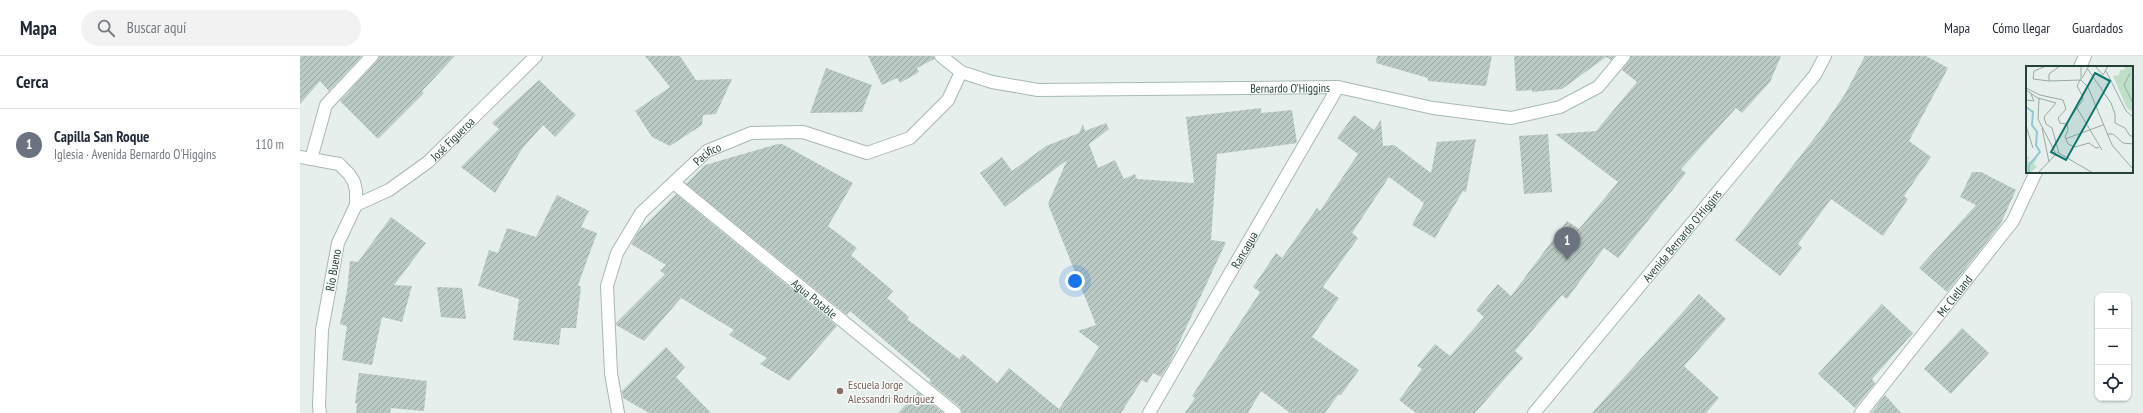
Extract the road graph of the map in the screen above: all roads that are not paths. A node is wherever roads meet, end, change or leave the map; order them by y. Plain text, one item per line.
1 (372, 56) edge
2 (536, 56) edge
3 (941, 56) edge
4 (1624, 56) edge
5 (1825, 56) edge
6 (2085, 56) edge
7 (2080, 66) edge
8 (961, 72) junction
9 (1338, 86) junction
10 (306, 158) edge
11 (2036, 173) edge
12 (674, 183) junction
13 (356, 205) junction
14 (320, 413) edge
15 (618, 413) edge
16 (955, 413) edge
17 (1149, 413) edge
18 (1534, 413) edge
19 (1861, 413) edge

1 - 10 street
2 - 13 street, José Figueroa
3 - 8 street, Bernardo O'Higgins
4 - 9 street, Bernardo O'Higgins
5 - 18 street, Avenida Bernardo O'Higgins
6 - 7 street
8 - 9 street, Bernardo O'Higgins
8 - 12 street, Pacífico
9 - 17 street, Rancagua
10 - 13 street
11 - 19 street, Mc Clelland
12 - 15 street, Pacífico
12 - 16 street, Agua Potable
13 - 14 street, Río Bueno

